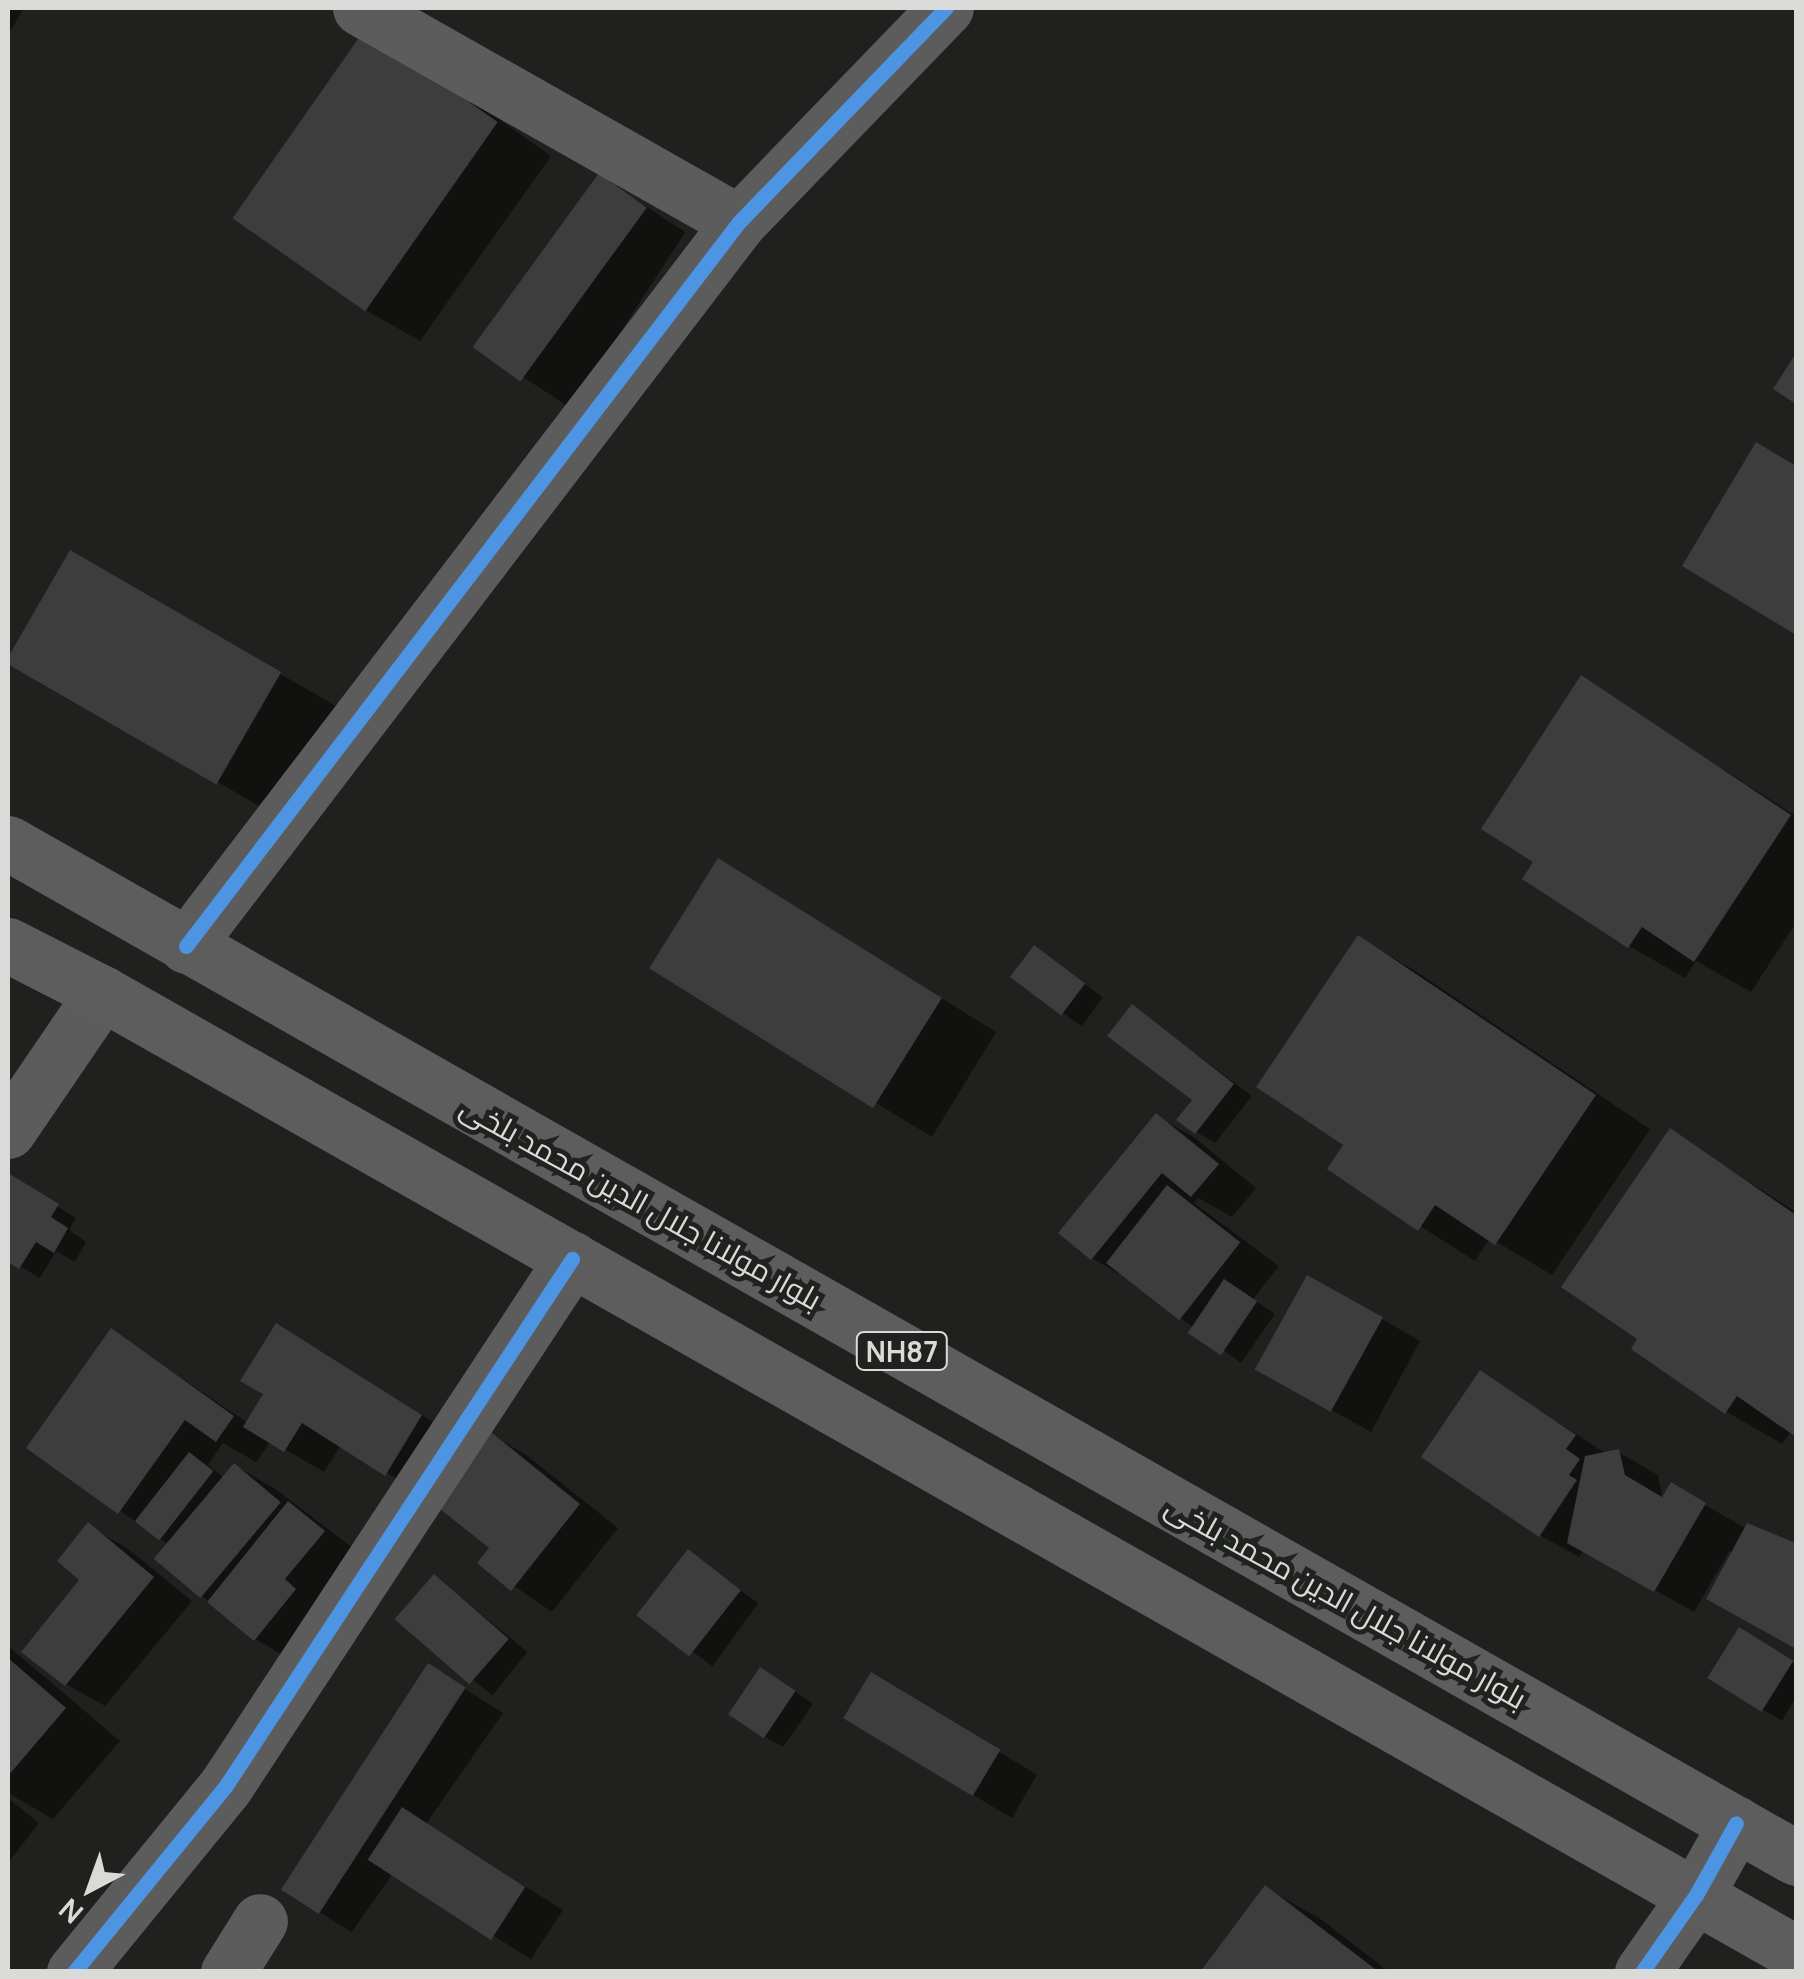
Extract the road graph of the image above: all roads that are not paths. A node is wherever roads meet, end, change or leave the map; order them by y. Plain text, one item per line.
1 (360, 8) edge
2 (946, 8) edge
3 (739, 222) junction
4 (8, 843) edge
5 (8, 945) edge
6 (186, 946) junction
7 (102, 993) junction
8 (8, 1131) edge
9 (572, 1259) junction
10 (1736, 1823) junction
11 (1796, 1858) edge
12 (1696, 1895) junction
13 (260, 1921) dead end
14 (1796, 1952) edge
15 (74, 1972) edge
16 (228, 1972) edge
17 (1642, 1972) edge

1 - 3 street
2 - 3 street
3 - 6 street
4 - 6 main road, بلوار مولانا جلال الدین محمد بلخی / NH87
5 - 7 main road, NH87
6 - 10 main road, بلوار مولانا جلال الدین محمد بلخی / NH87
7 - 8 street
7 - 9 main road, NH87
9 - 12 main road, NH87
9 - 15 street
10 - 11 main road, بلوار مولانا جلال الدین محمد بلخی / NH87
10 - 12 street
12 - 14 main road, NH87
12 - 17 street
13 - 16 street

